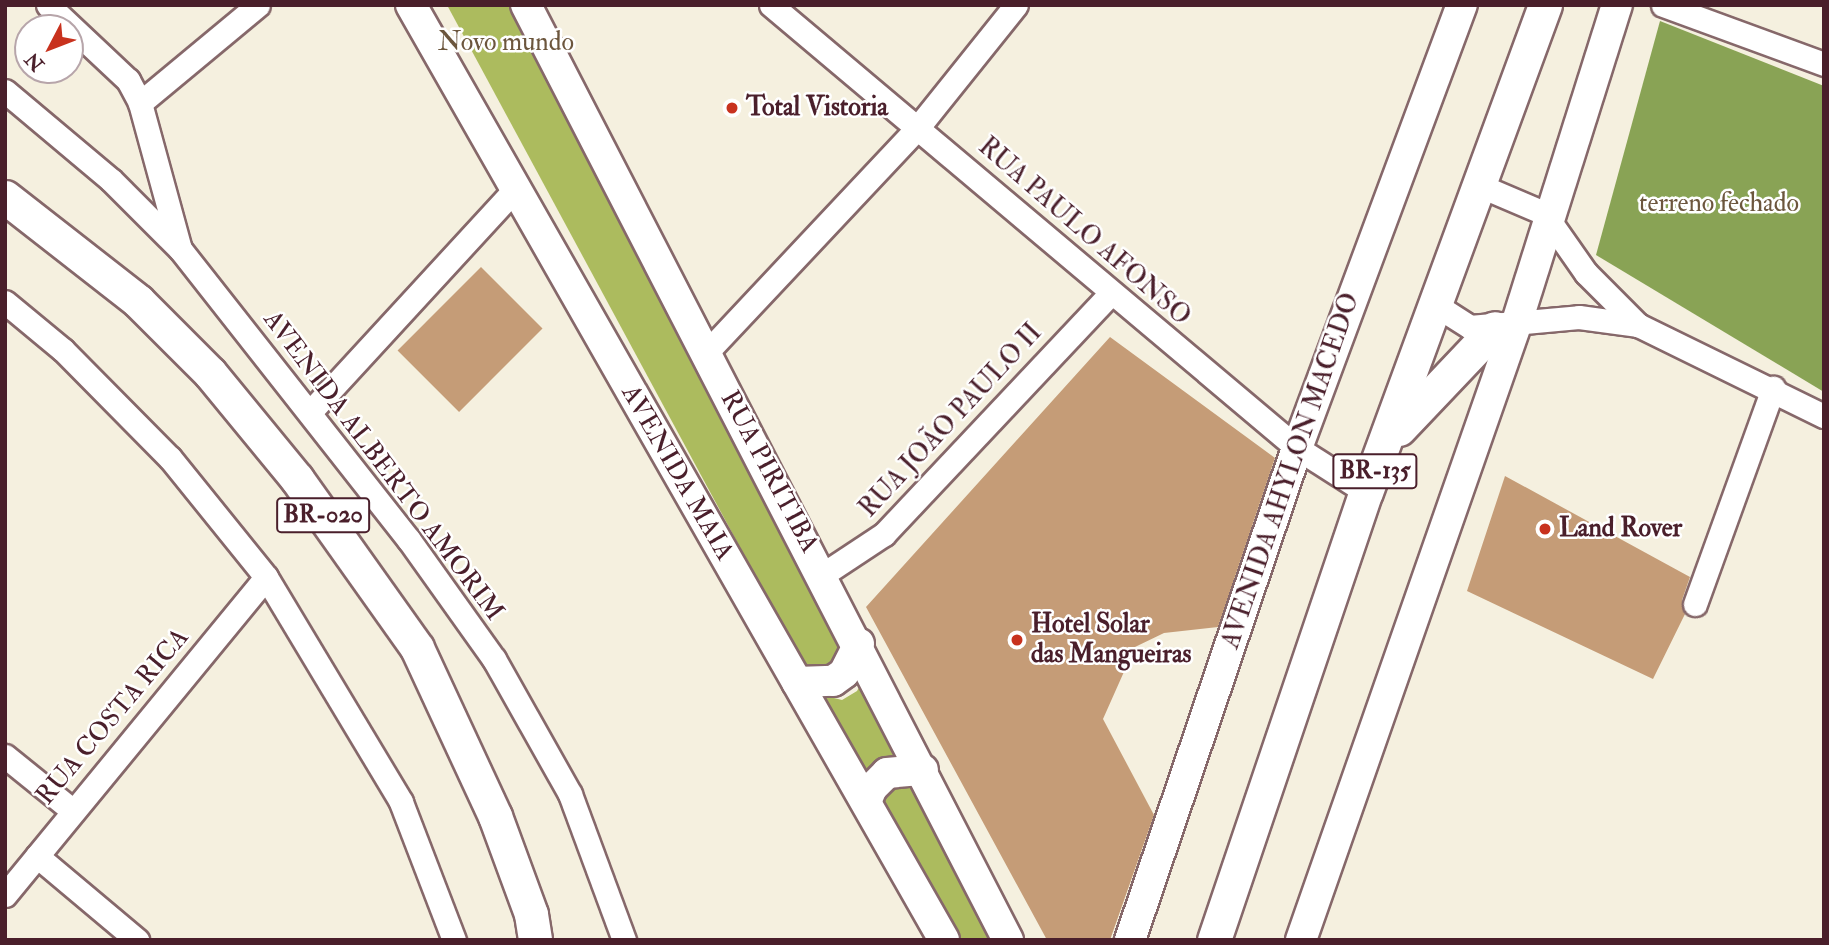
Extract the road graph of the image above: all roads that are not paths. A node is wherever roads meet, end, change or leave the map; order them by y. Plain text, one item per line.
1 (48, 5) edge
2 (258, 5) edge
3 (411, 5) edge
4 (526, 5) edge
5 (771, 5) edge
6 (1016, 5) edge
7 (1462, 5) edge
8 (1545, 5) edge
9 (1616, 5) edge
10 (1663, 5) edge
11 (1824, 64) edge
12 (5, 91) edge
13 (140, 103) junction
14 (919, 126) junction
15 (1476, 184) junction
16 (514, 190) junction
17 (5, 197) edge
18 (1549, 218) junction
19 (180, 249) junction
20 (1111, 293) junction
21 (5, 302) edge
22 (1434, 304) junction
23 (1638, 325) junction
24 (1506, 326) junction
25 (706, 353) junction
26 (1773, 388) junction
27 (311, 411) junction
28 (1824, 416) edge
29 (1388, 441) junction
30 (1297, 448) junction
31 (1366, 492) junction
32 (822, 575) junction
33 (266, 577) junction
34 (1695, 604) dead end
35 (859, 644) junction
36 (797, 682) junction
37 (5, 756) edge
38 (923, 770) junction
39 (866, 802) junction
40 (72, 810) junction
41 (37, 856) junction
42 (5, 895) edge
43 (537, 931) edge
44 (137, 940) edge
45 (454, 940) edge
46 (624, 940) edge
47 (944, 940) edge
48 (1008, 940) edge
49 (1130, 940) edge
50 (1214, 940) edge
51 (1301, 940) edge

1 - 13 street
2 - 13 street
3 - 16 main road, AVENIDA MAIA
4 - 25 main road, RUA PIRITIBA
5 - 14 street, RUA PAULO AFONSO
6 - 14 street
7 - 30 main road, AVENIDA AHYLON MACEDO
8 - 15 highway, BR-135
9 - 18 main road
10 - 11 street
12 - 19 street, AVENIDA ALBERTO AMORIM
13 - 19 street
14 - 20 street, RUA PAULO AFONSO
14 - 25 street
15 - 18 street
15 - 22 highway, BR-135
16 - 27 street
16 - 36 main road, AVENIDA MAIA
17 - 43 highway, BR-020
18 - 23 street
18 - 24 main road
19 - 27 street, AVENIDA ALBERTO AMORIM
20 - 30 street, RUA PAULO AFONSO
20 - 32 street, RUA JOÃO PAULO II
21 - 33 street
22 - 24 street
22 - 29 highway, BR-135
23 - 24 street
23 - 26 street
24 - 29 highway
24 - 51 main road
25 - 32 main road, RUA PIRITIBA
26 - 28 street
26 - 34 street
27 - 46 street, AVENIDA ALBERTO AMORIM
29 - 31 highway, BR-135
30 - 31 street, RUA PAULO AFONSO
30 - 49 main road, AVENIDA AHYLON MACEDO
31 - 50 highway, BR-135
32 - 35 main road, RUA PIRITIBA
33 - 40 street, RUA COSTA RICA
33 - 45 street
35 - 36 main road
35 - 38 main road, RUA PIRITIBA
36 - 39 main road, AVENIDA MAIA
37 - 40 street
38 - 39 main road
38 - 48 main road, RUA PIRITIBA
39 - 47 main road, AVENIDA MAIA
40 - 41 street, RUA COSTA RICA
41 - 42 street, RUA COSTA RICA
41 - 44 street

